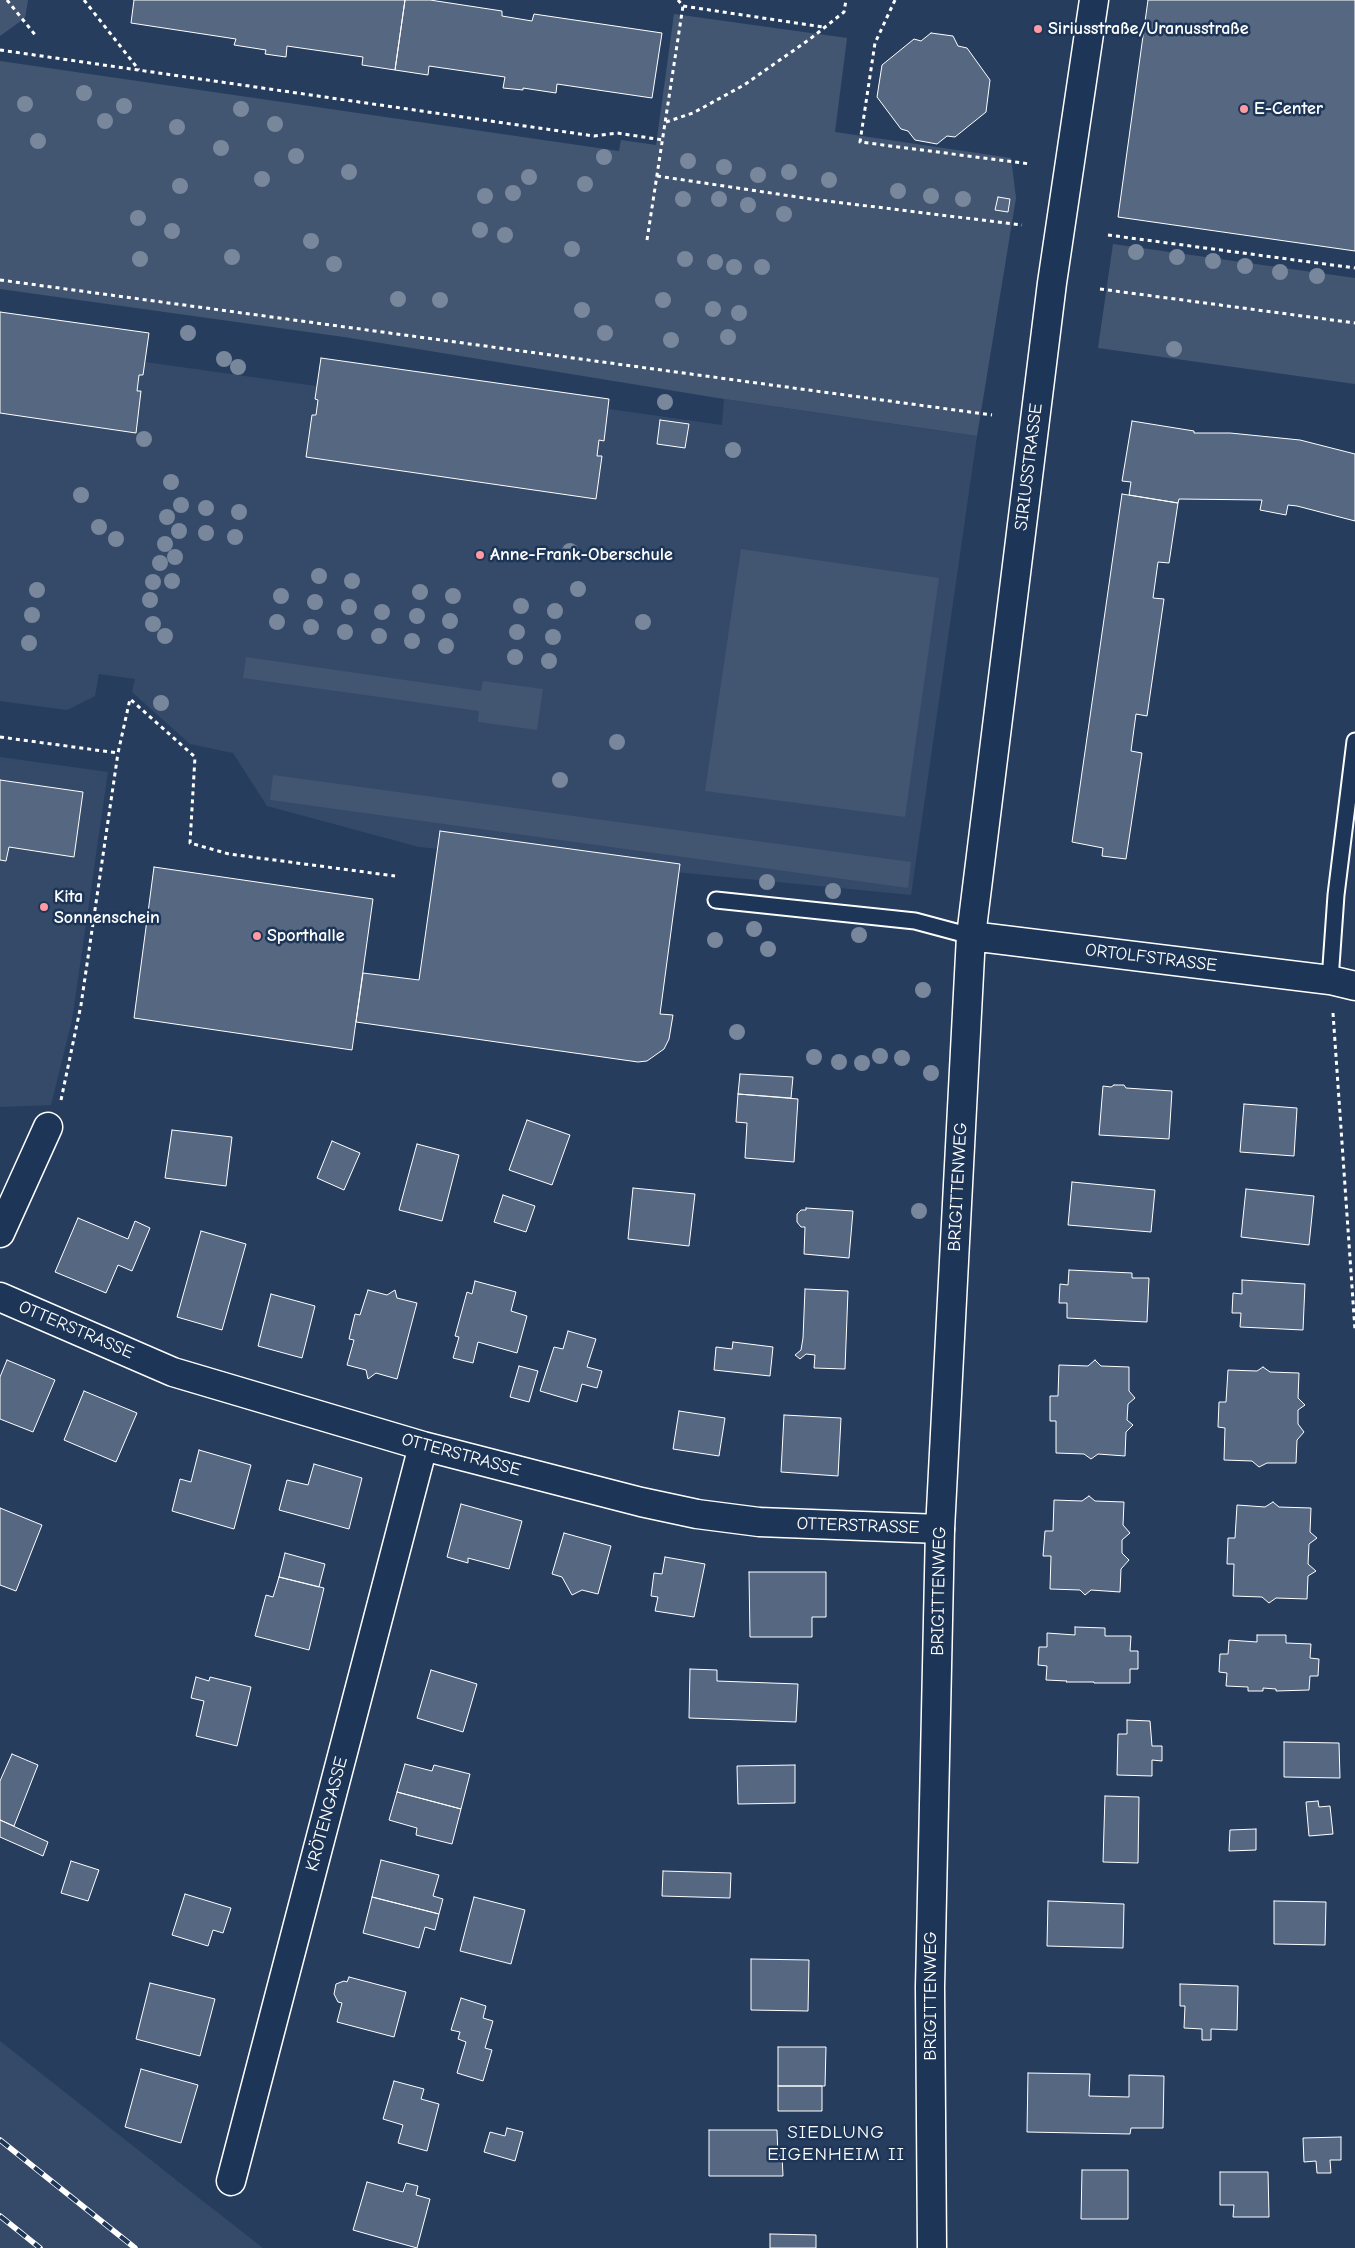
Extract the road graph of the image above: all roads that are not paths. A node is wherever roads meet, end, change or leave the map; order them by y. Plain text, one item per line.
1 (1094, 0) edge
2 (1355, 741) edge
3 (716, 900) dead end
4 (971, 936) junction
5 (1343, 983) edge
6 (48, 1127) road end
7 (0, 1233) edge
8 (0, 1297) edge
9 (423, 1446) junction
10 (940, 1529) junction
11 (231, 2181) dead end
12 (932, 2248) edge

1 - 4 street, SIRIUSSTRASSE
2 - 5 lane
3 - 4 lane
4 - 5 street, ORTOLFSTRASSE
4 - 10 street, BRIGITTENWEG
6 - 7 street
8 - 9 street, OTTERSTRASSE
9 - 10 street, OTTERSTRASSE
9 - 11 street, KRÖTENGASSE
10 - 12 street, BRIGITTENWEG

